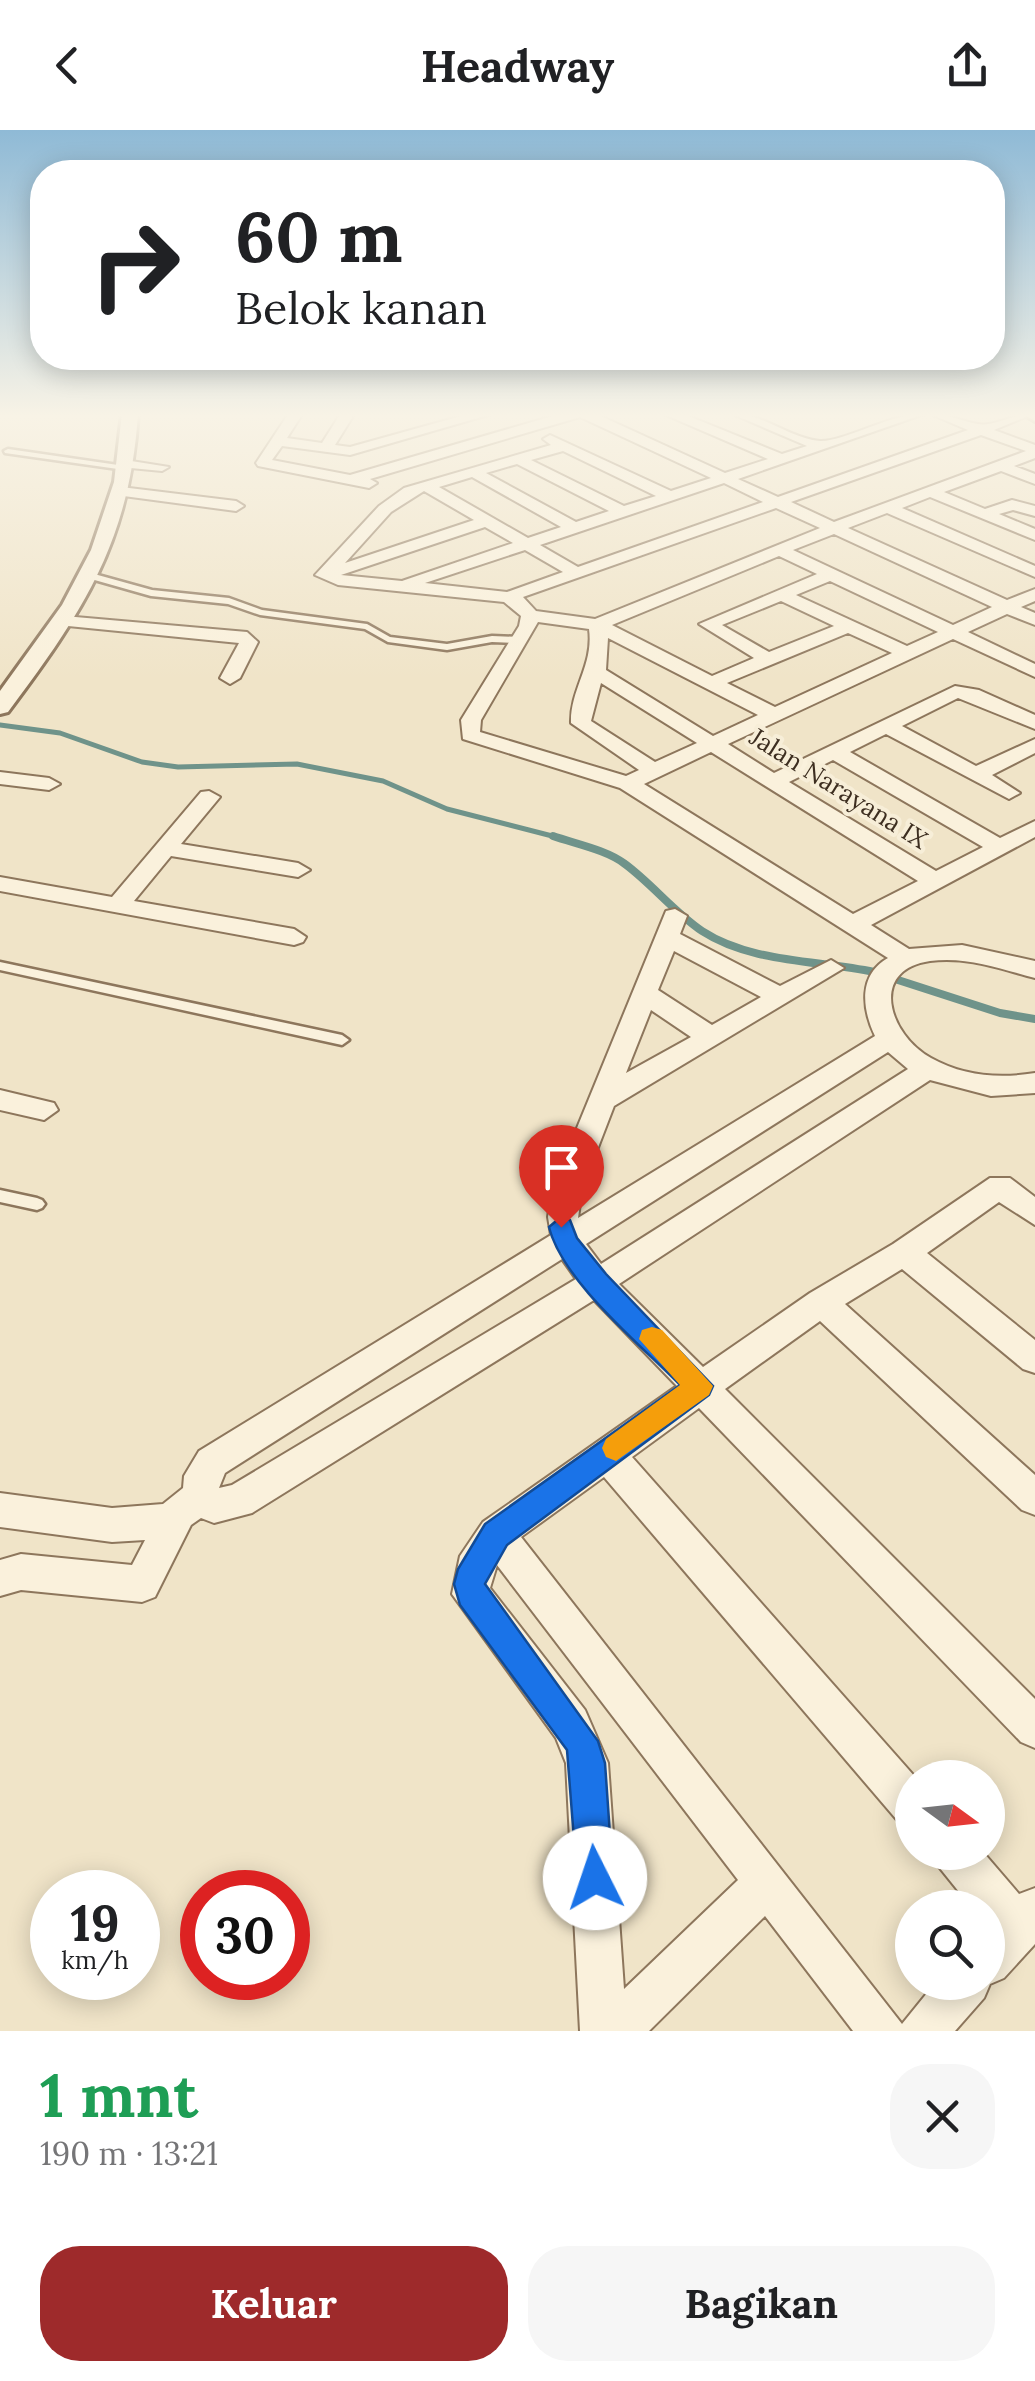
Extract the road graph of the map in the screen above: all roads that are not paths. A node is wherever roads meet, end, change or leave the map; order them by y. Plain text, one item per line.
1 (117, 502) edge
2 (201, 502) edge
3 (396, 502) edge
4 (446, 502) edge
5 (527, 502) edge
6 (602, 502) edge
7 (653, 502) edge
8 (777, 502) joint
9 (905, 502) edge
10 (955, 502) edge
11 (236, 506) dead end
12 (888, 508) junction
13 (385, 509) junction
14 (1035, 511) edge
15 (623, 512) junction
16 (985, 514) junction
17 (402, 518) dead end
18 (487, 521) junction
19 (420, 528) dead end
20 (575, 528) junction
21 (834, 528) junction
22 (437, 536) junction
23 (1035, 536) edge
24 (526, 544) junction
25 (779, 550) junction
26 (994, 554) junction
27 (1035, 572) edge
28 (576, 573) junction
29 (88, 574) junction
30 (832, 574) junction
31 (324, 575) junction
32 (400, 586) junction
33 (781, 594) junction
34 (1035, 594) edge
35 (508, 597) junction
36 (1006, 606) junction
37 (530, 616) junction
38 (1035, 620) edge
39 (64, 621) junction
40 (597, 626) junction
41 (849, 626) junction
42 (954, 631) junction
43 (520, 640) junction
44 (906, 652) junction
45 (768, 659) junction
46 (1035, 672) edge
47 (599, 674) junction
48 (230, 678) dead end
49 (712, 682) junction
50 (0, 707) edge
51 (772, 714) junction
52 (1035, 723) edge
53 (887, 726) junction
54 (714, 740) junction
55 (1035, 745) edge
56 (834, 752) junction
57 (650, 770) junction
58 (976, 775) junction
59 (0, 778) edge
60 (776, 780) junction
61 (628, 783) junction
62 (49, 784) dead end
63 (1008, 793) dead end
64 (209, 797) dead end
65 (1035, 828) edge
66 (1000, 847) junction
67 (168, 848) junction
68 (298, 870) dead end
69 (934, 881) junction
70 (0, 884) edge
71 (119, 904) junction
72 (852, 925) junction
73 (294, 938) dead end
74 (908, 959) junction
75 (1030, 961) edge
76 (0, 966) edge
77 (830, 968) dead end
78 (644, 993) junction
79 (781, 997) junction
80 (712, 1037) junction
81 (892, 1038) junction
82 (342, 1040) dead end
83 (929, 1068) junction
84 (1035, 1082) edge
85 (0, 1100) edge
86 (602, 1100) junction
87 (44, 1110) dead end
88 (0, 1196) edge
89 (37, 1204) dead end
90 (1035, 1213) edge
91 (565, 1242) junction
92 (904, 1253) junction
93 (597, 1282) junction
94 (821, 1302) junction
95 (1035, 1360) edge
96 (699, 1386) junction
97 (606, 1455) junction
98 (1035, 1498) edge
99 (187, 1509) junction
100 (0, 1510) edge
101 (496, 1534) junction
102 (0, 1578) edge
103 (1035, 1728) edge
104 (895, 1786) edge
105 (974, 1870) edge
106 (767, 1883) junction
107 (1027, 1919) edge
108 (1005, 1943) edge
109 (951, 2000) edge
110 (604, 2031) edge
111 (615, 2031) edge
112 (882, 2031) edge
113 (923, 2031) edge

1 - 29 street
2 - 11 street
3 - 13 street
4 - 18 street
5 - 20 street
6 - 15 street
7 - 15 street
8 - 21 street
8 - 28 street
9 - 12 street
10 - 16 street
12 - 21 street
12 - 26 street
13 - 17 street
13 - 31 street
14 - 16 street
15 - 20 street
16 - 23 street
18 - 22 street
18 - 24 street
19 - 22 street
20 - 24 street
21 - 25 street
21 - 36 street
22 - 31 street
23 - 26 street
24 - 28 street
24 - 32 street
25 - 30 street
25 - 40 street
26 - 27 street
28 - 35 street
29 - 39 street
29 - 43 lane
30 - 33 street
30 - 42 street
31 - 32 street
32 - 35 street
33 - 41 street
33 - 45 street
34 - 36 street
35 - 37 street
36 - 38 street
36 - 42 street
37 - 40 street
37 - 43 street
39 - 48 street
39 - 50 street
40 - 47 street
40 - 49 street
41 - 44 street
41 - 45 street
42 - 44 street
42 - 46 street
43 - 61 street
44 - 51 street
45 - 49 street
47 - 54 street, Jalan Narayana IX
47 - 57 street
49 - 51 street
51 - 54 street
52 - 53 street
53 - 56 street
53 - 58 street
54 - 57 street
54 - 60 street, Jalan Narayana IX
55 - 58 street
56 - 60 street
56 - 66 street
57 - 61 street
58 - 63 street
59 - 62 street
60 - 69 street, Jalan Narayana IX
61 - 72 street
64 - 67 street
65 - 66 street
66 - 69 street
67 - 68 street
67 - 71 street
69 - 72 street
70 - 71 street
71 - 73 street
72 - 74 street
74 - 75 street
74 - 81 street
76 - 82 lane
77 - 79 street
78 - 79 street
78 - 80 street
78 - 86 street
79 - 80 street
80 - 86 street
81 - 83 street
81 - 91 street
83 - 84 street
83 - 93 street
85 - 87 street
86 - 91 street
88 - 89 lane
90 - 92 street
91 - 93 street
91 - 99 street
92 - 94 street
92 - 95 street
93 - 96 street
93 - 99 street
94 - 96 street
94 - 98 street
96 - 97 street
96 - 103 street
97 - 101 street
97 - 104 street
99 - 100 street
99 - 102 street
101 - 106 street
101 - 110 street
105 - 107 street
106 - 111 street
106 - 112 street
107 - 108 street
109 - 113 street

